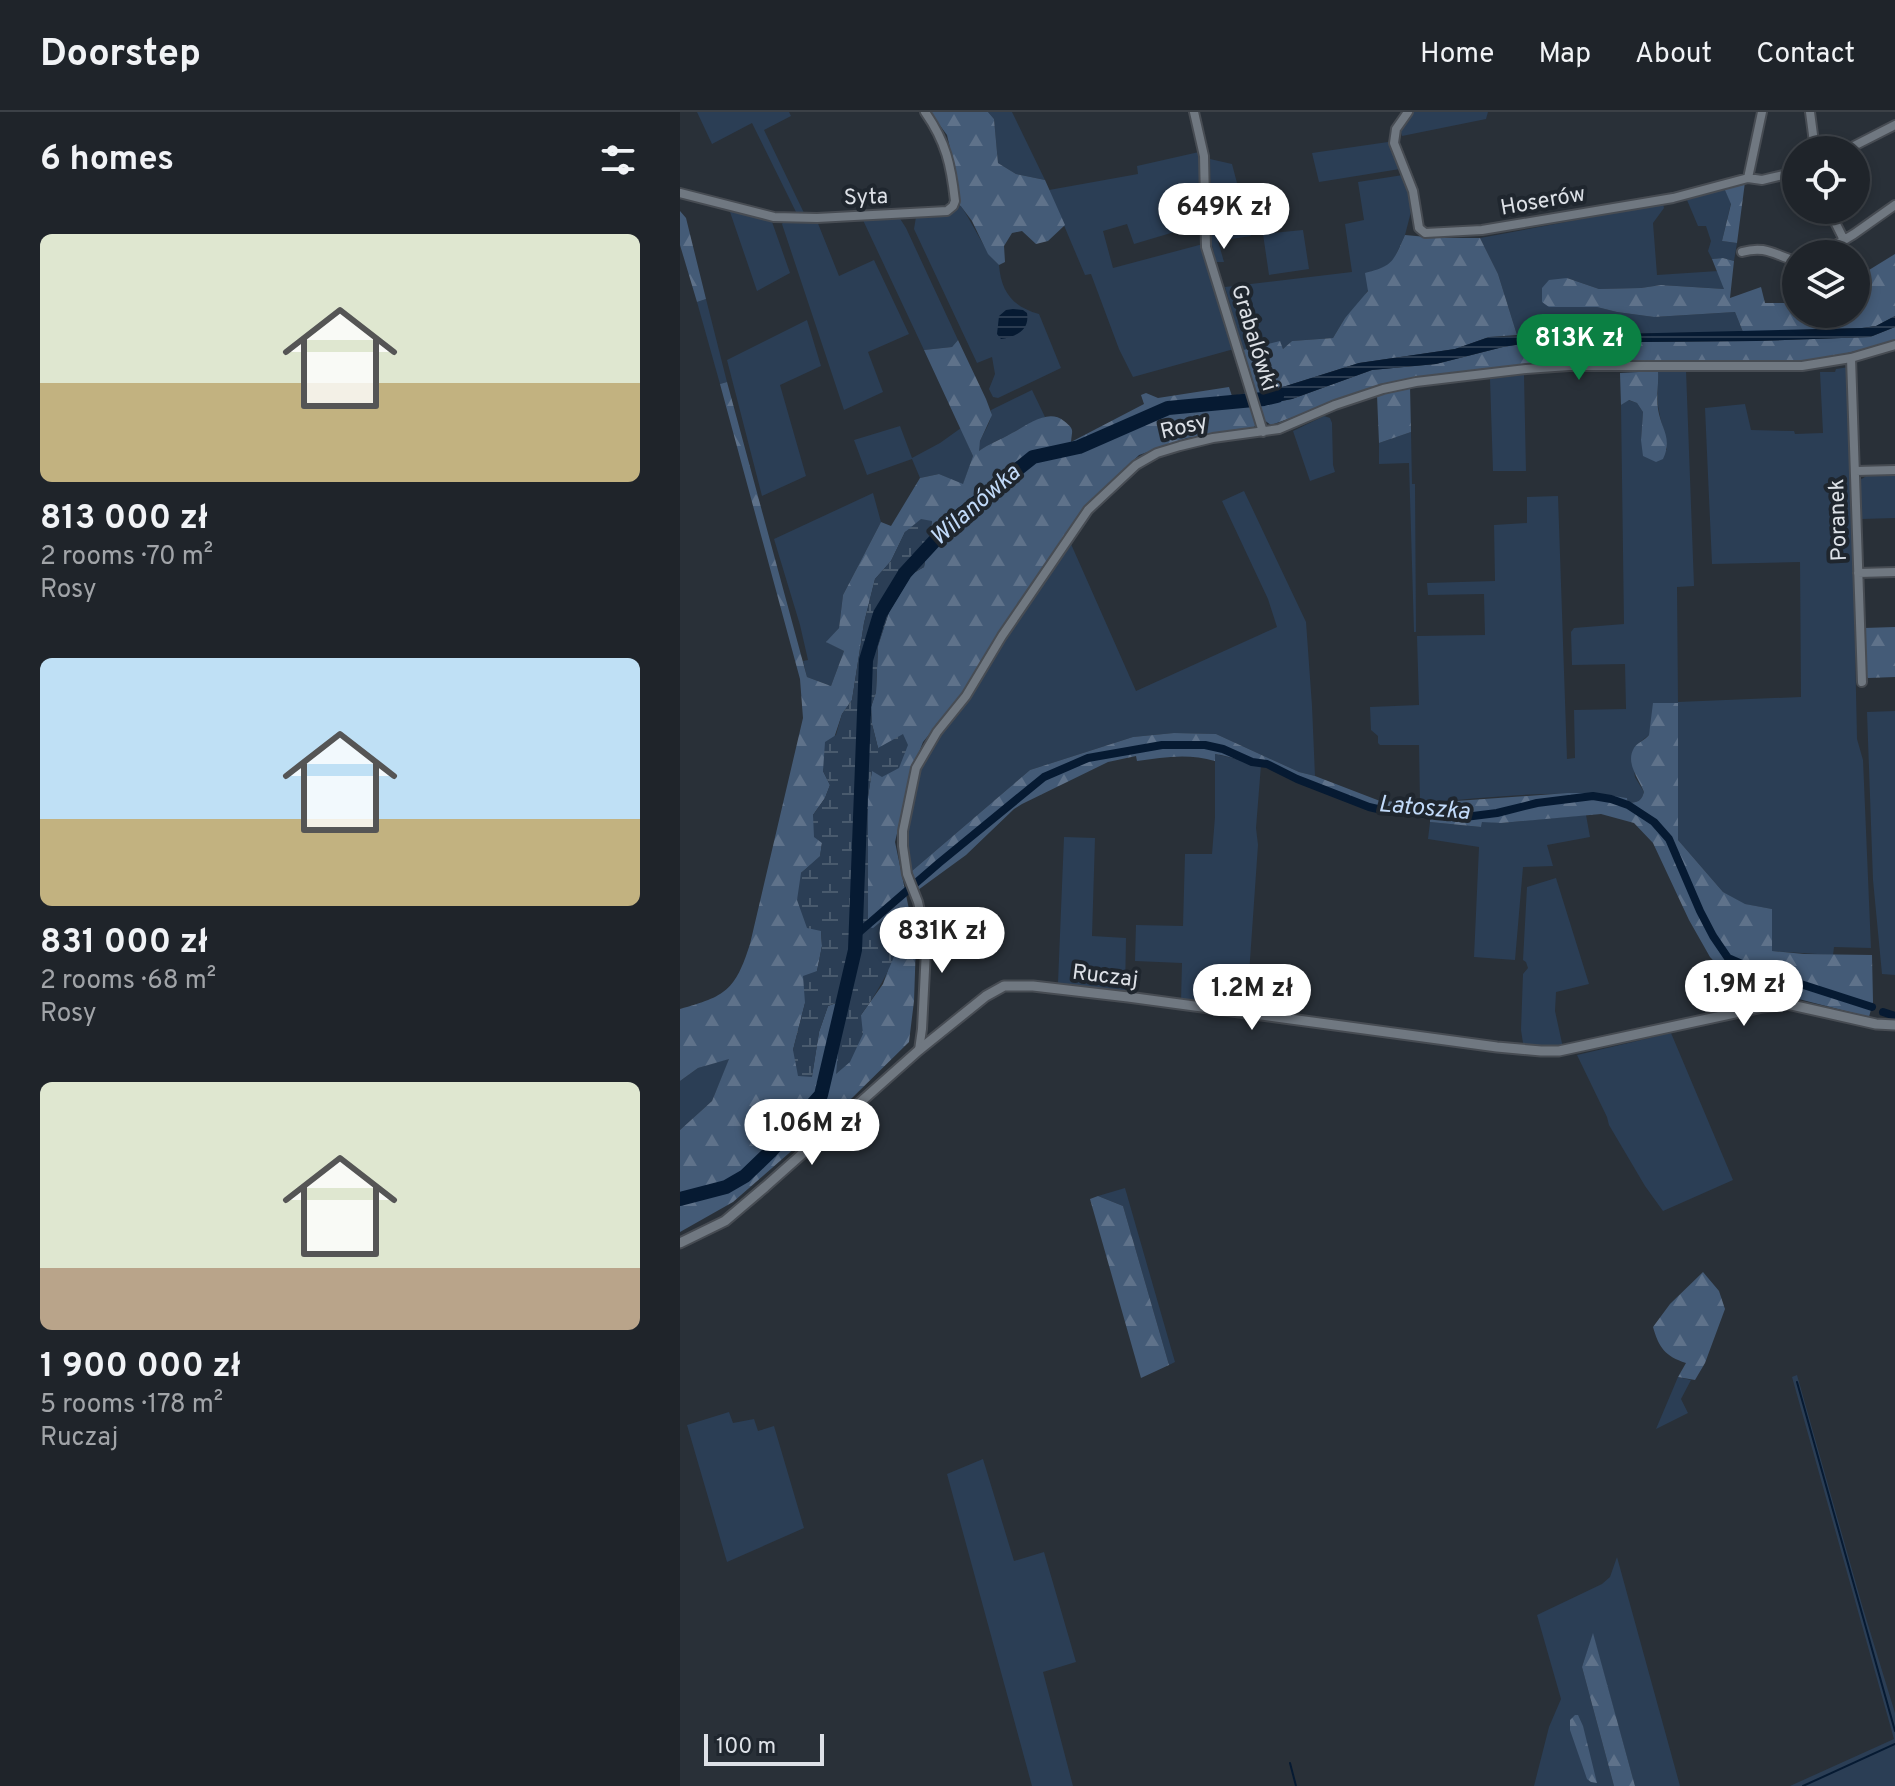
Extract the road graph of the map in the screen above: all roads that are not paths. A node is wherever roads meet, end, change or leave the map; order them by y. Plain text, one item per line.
1 (925, 112) edge
2 (1194, 112) edge
3 (1408, 112) edge
4 (1762, 112) edge
5 (1810, 112) edge
6 (1895, 125) edge
7 (1813, 136) edge
8 (1870, 138) edge
9 (1782, 175) edge
10 (1748, 178) junction
11 (680, 193) edge
12 (1895, 205) edge
13 (1836, 224) edge
14 (1844, 240) joint
15 (1742, 252) dead end
16 (1782, 255) edge
17 (1895, 345) edge
18 (1851, 358) junction
19 (1263, 432) junction
20 (1895, 470) edge
21 (1856, 471) junction
22 (1895, 572) edge
23 (1858, 573) junction
24 (1862, 682) dead end
25 (1895, 1025) edge
26 (919, 1050) junction
27 (680, 1243) edge

1 - 11 street, Syta
2 - 19 street, Grabalówki
3 - 10 street, Hoserów
4 - 10 street
5 - 7 street
6 - 8 street
9 - 10 street, Hoserów
12 - 14 street
13 - 14 street
15 - 16 street
17 - 18 street, Rosy
18 - 19 street, Rosy
18 - 21 street, Poranek
19 - 26 street, Rosy
20 - 21 street
21 - 23 street, Poranek
22 - 23 street
23 - 24 street, Poranek
25 - 26 street, Ruczaj
26 - 27 street, Ruczaj

